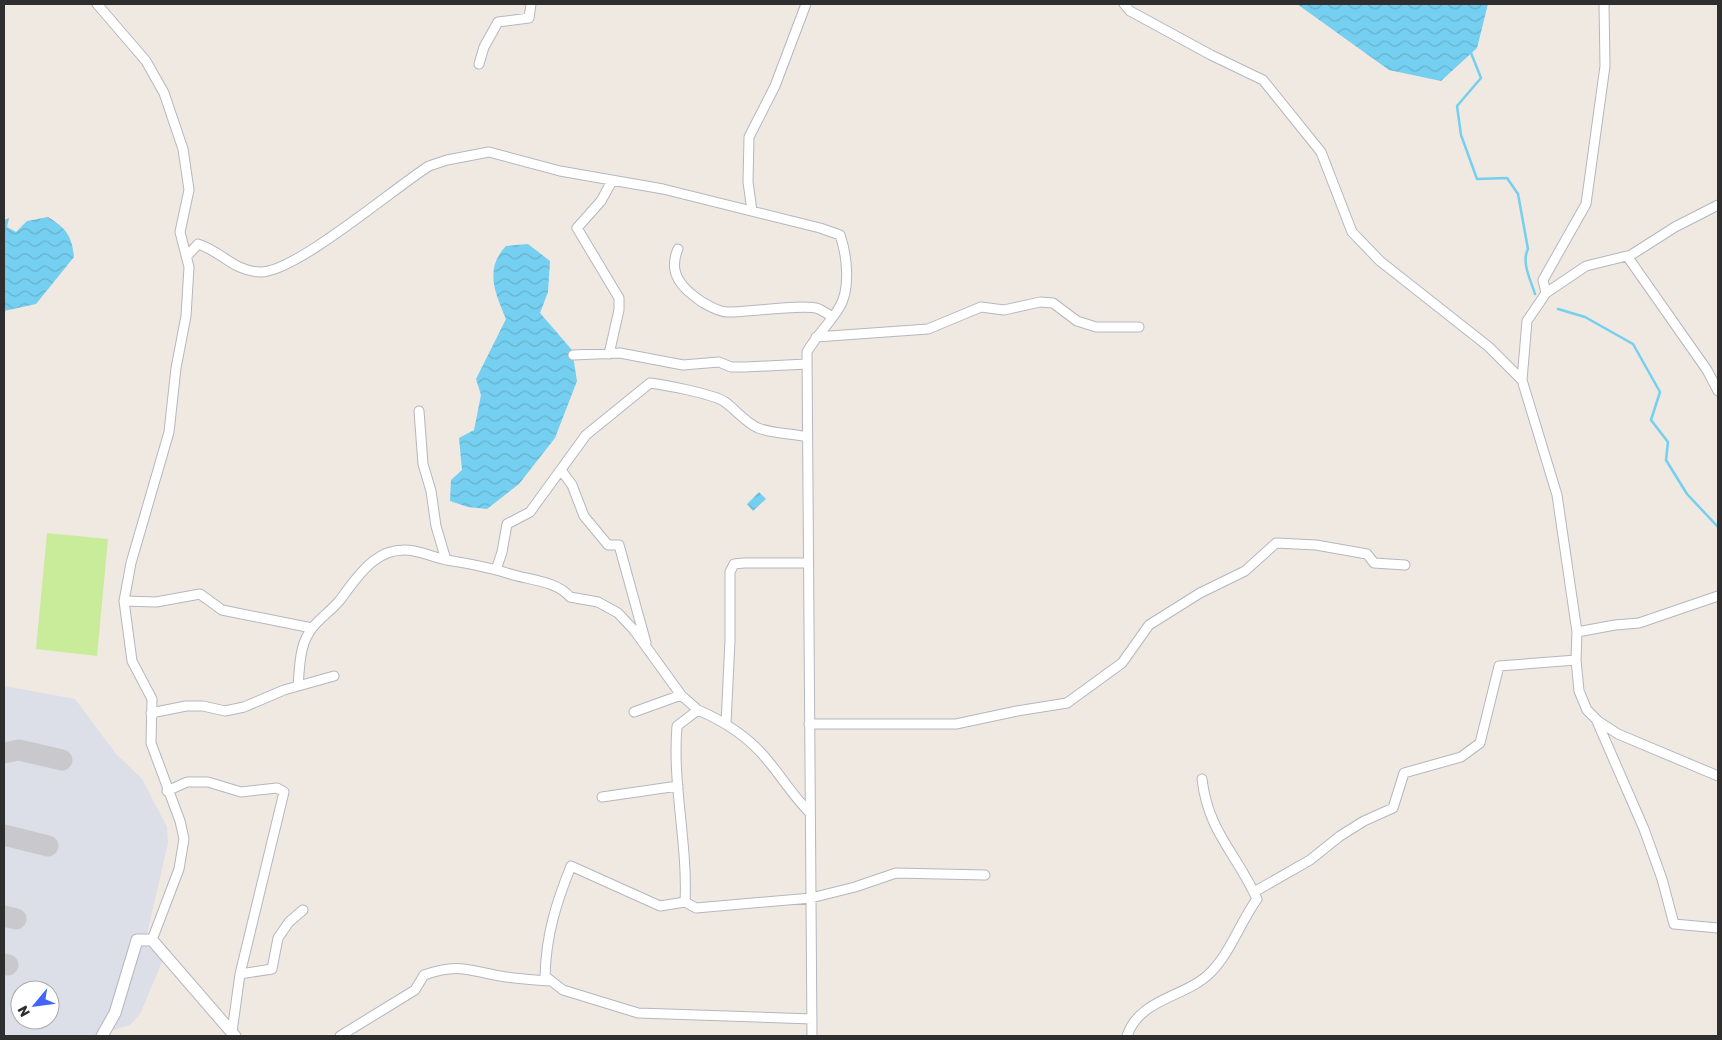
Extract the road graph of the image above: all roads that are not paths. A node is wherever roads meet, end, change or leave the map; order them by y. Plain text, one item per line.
1 (97, 4) edge
2 (531, 4) edge
3 (806, 4) edge
4 (1124, 4) edge
5 (1604, 4) edge
6 (479, 64) dead end
7 (612, 181) junction
8 (1718, 205) edge
9 (752, 211) junction
10 (678, 250) dead end
11 (187, 256) junction
12 (1627, 256) junction
13 (1546, 293) junction
14 (832, 316) junction
15 (1139, 327) dead end
16 (816, 337) junction
17 (608, 354) junction
18 (573, 355) dead end
19 (807, 364) junction
20 (1522, 380) junction
21 (1718, 391) edge
22 (419, 411) dead end
23 (807, 437) junction
24 (561, 470) junction
25 (446, 560) junction
26 (808, 563) junction
27 (1405, 565) dead end
28 (496, 570) junction
29 (1718, 596) edge
30 (124, 601) junction
31 (312, 628) junction
32 (1576, 632) junction
33 (649, 650) junction
34 (1576, 660) junction
35 (334, 676) dead end
36 (298, 686) junction
37 (681, 695) junction
38 (698, 710) junction
39 (634, 712) dead end
40 (152, 713) junction
41 (1596, 719) junction
42 (726, 724) junction
43 (809, 724) junction
44 (1718, 776) edge
45 (1202, 779) dead end
46 (678, 786) junction
47 (167, 791) junction
48 (602, 798) dead end
49 (810, 813) junction
50 (986, 875) dead end
51 (1254, 892) junction
52 (811, 898) junction
53 (685, 902) junction
54 (303, 910) dead end
55 (1718, 928) edge
56 (152, 940) junction
57 (240, 974) junction
58 (551, 981) junction
59 (812, 1019) junction
60 (234, 1034) edge
61 (102, 1036) edge
62 (340, 1036) edge
63 (812, 1036) edge
64 (1127, 1036) edge

1 - 11 street
2 - 6 street
3 - 9 street
4 - 20 street
5 - 13 street
7 - 9 street
7 - 11 street
7 - 17 street
8 - 12 street
9 - 14 street
10 - 14 street
11 - 30 street
12 - 13 street
12 - 21 street
13 - 20 street
14 - 16 street
15 - 16 street
16 - 19 street
17 - 18 street
17 - 19 street
19 - 23 street
20 - 32 street
22 - 25 street
23 - 24 street
23 - 26 street
24 - 28 street
24 - 33 street
25 - 28 street
25 - 31 street
26 - 42 street
26 - 43 street
27 - 43 street
28 - 33 street
29 - 32 street
30 - 31 street
30 - 40 street
31 - 36 street
32 - 34 street
33 - 37 street
34 - 41 street
34 - 51 street
35 - 36 street
36 - 40 street
37 - 38 street
37 - 39 street
38 - 42 street
38 - 46 street
40 - 47 street
41 - 44 street
41 - 55 street
42 - 49 street
43 - 49 street
45 - 51 street
46 - 48 street
46 - 53 street
47 - 56 street
47 - 57 street
49 - 52 street
50 - 52 street
51 - 64 street
52 - 53 street
52 - 59 street
53 - 58 street
54 - 57 street
56 - 60 main road
56 - 61 main road
57 - 60 street
58 - 59 street
58 - 62 street
59 - 63 street

